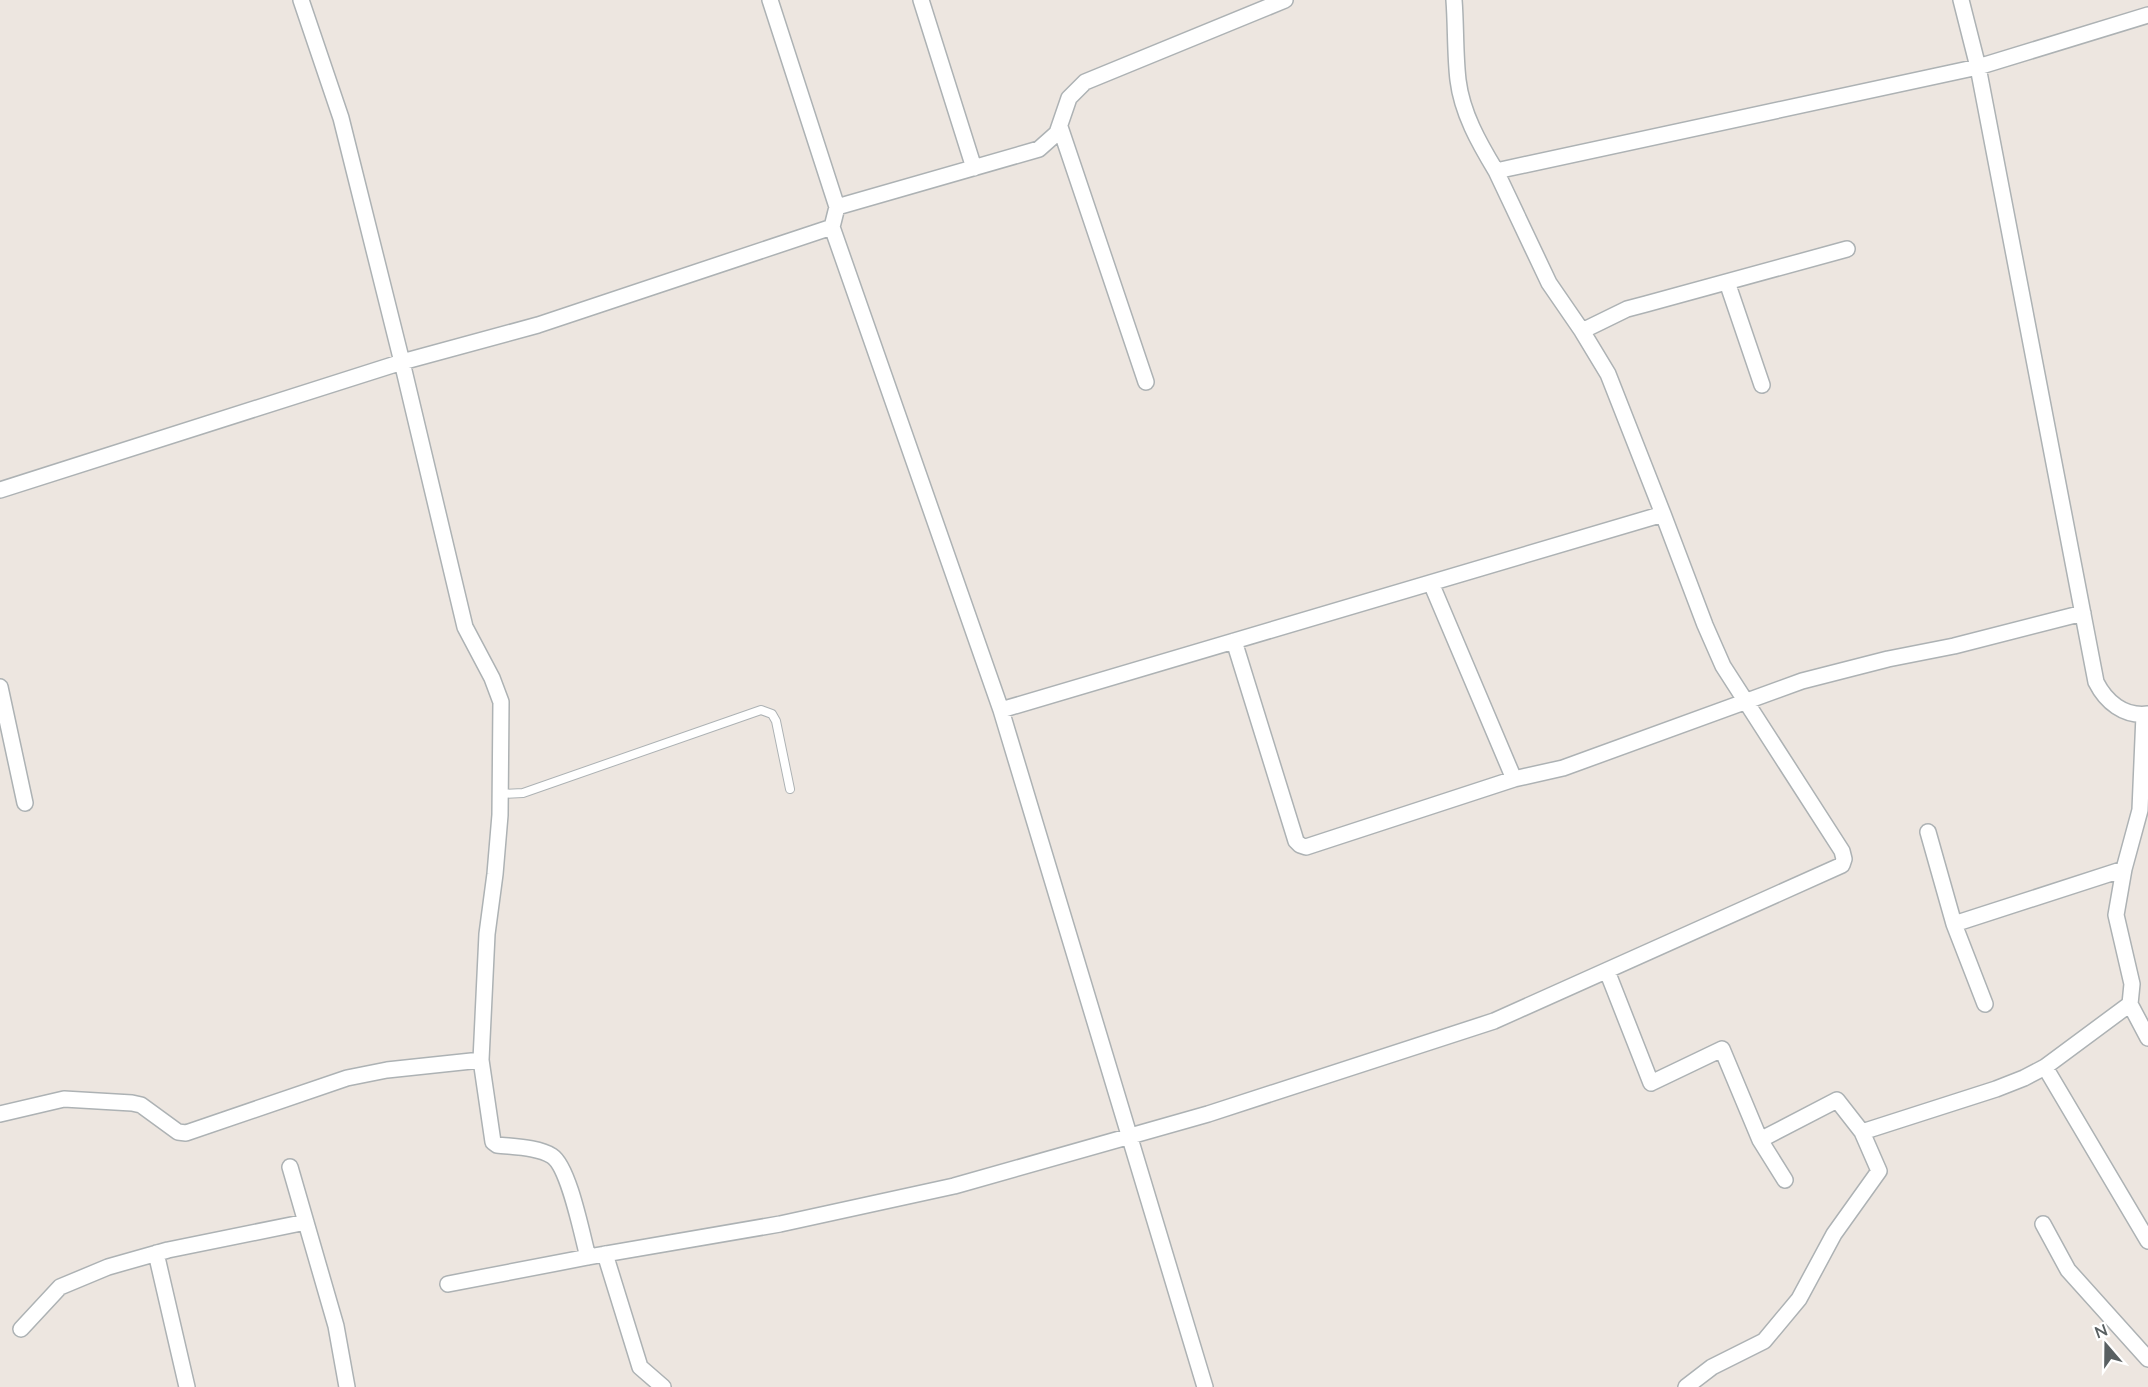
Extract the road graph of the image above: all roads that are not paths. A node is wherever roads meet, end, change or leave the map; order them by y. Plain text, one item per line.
1 (301, 0) edge
2 (770, 0) edge
3 (921, 0) edge
4 (1284, 0) edge
5 (1455, 0) edge
6 (1961, 0) edge
7 (2148, 15) edge
8 (1978, 67) junction
9 (1059, 127) junction
10 (974, 168) junction
11 (1496, 171) junction
12 (837, 207) junction
13 (832, 227) junction
14 (1847, 249) dead end
15 (1727, 282) junction
16 (1582, 331) junction
17 (402, 362) junction
18 (1146, 382) dead end
19 (1762, 385) dead end
20 (0, 490) edge
21 (1663, 514) junction
22 (1431, 583) junction
23 (2083, 613) junction
24 (1234, 641) junction
25 (0, 687) edge
26 (1747, 702) junction
27 (1001, 710) junction
28 (2146, 715) edge
29 (1514, 778) junction
30 (790, 789) dead end
31 (500, 794) junction
32 (25, 803) dead end
33 (1928, 832) dead end
34 (2124, 869) junction
35 (1954, 924) junction
36 (1607, 971) junction
37 (1985, 1004) dead end
38 (2130, 1004) junction
39 (2148, 1038) edge
40 (481, 1060) junction
41 (2045, 1067) junction
42 (0, 1114) edge
43 (1862, 1132) junction
44 (1130, 1136) junction
45 (1760, 1140) junction
46 (290, 1167) dead end
47 (1785, 1180) dead end
48 (306, 1222) junction
49 (2043, 1224) dead end
50 (2148, 1241) edge
51 (156, 1253) junction
52 (605, 1254) junction
53 (588, 1257) junction
54 (448, 1284) dead end
55 (21, 1329) dead end
56 (2146, 1354) edge
57 (187, 1387) edge
58 (347, 1387) edge
59 (663, 1387) edge
60 (1205, 1387) edge
61 (1686, 1387) edge

1 - 17 street
2 - 12 street
3 - 10 street
4 - 9 street
5 - 11 street
6 - 8 street
7 - 8 street
8 - 11 street
8 - 23 street
9 - 10 street
9 - 18 street
10 - 12 street
11 - 16 street
12 - 13 street
13 - 17 street
13 - 27 street
14 - 15 street
15 - 16 street
15 - 19 street
16 - 21 street
17 - 20 street
17 - 31 street
21 - 22 street
21 - 26 street
22 - 24 street
22 - 29 street
23 - 26 street
23 - 28 street
24 - 27 street
24 - 29 street
25 - 32 street
26 - 29 street
26 - 36 street
27 - 44 street
28 - 34 street
30 - 31 lane
31 - 40 street
33 - 35 street
34 - 35 street
34 - 38 street
35 - 37 street
36 - 44 street
36 - 45 street
38 - 39 street
38 - 41 street
40 - 42 street
40 - 53 street
41 - 43 street
41 - 50 street
43 - 45 street
43 - 61 street
44 - 52 street
44 - 60 street
45 - 47 street
46 - 48 street
48 - 51 street
48 - 58 street
49 - 56 street
51 - 55 street
51 - 57 street
52 - 53 street
52 - 59 street
53 - 54 street

